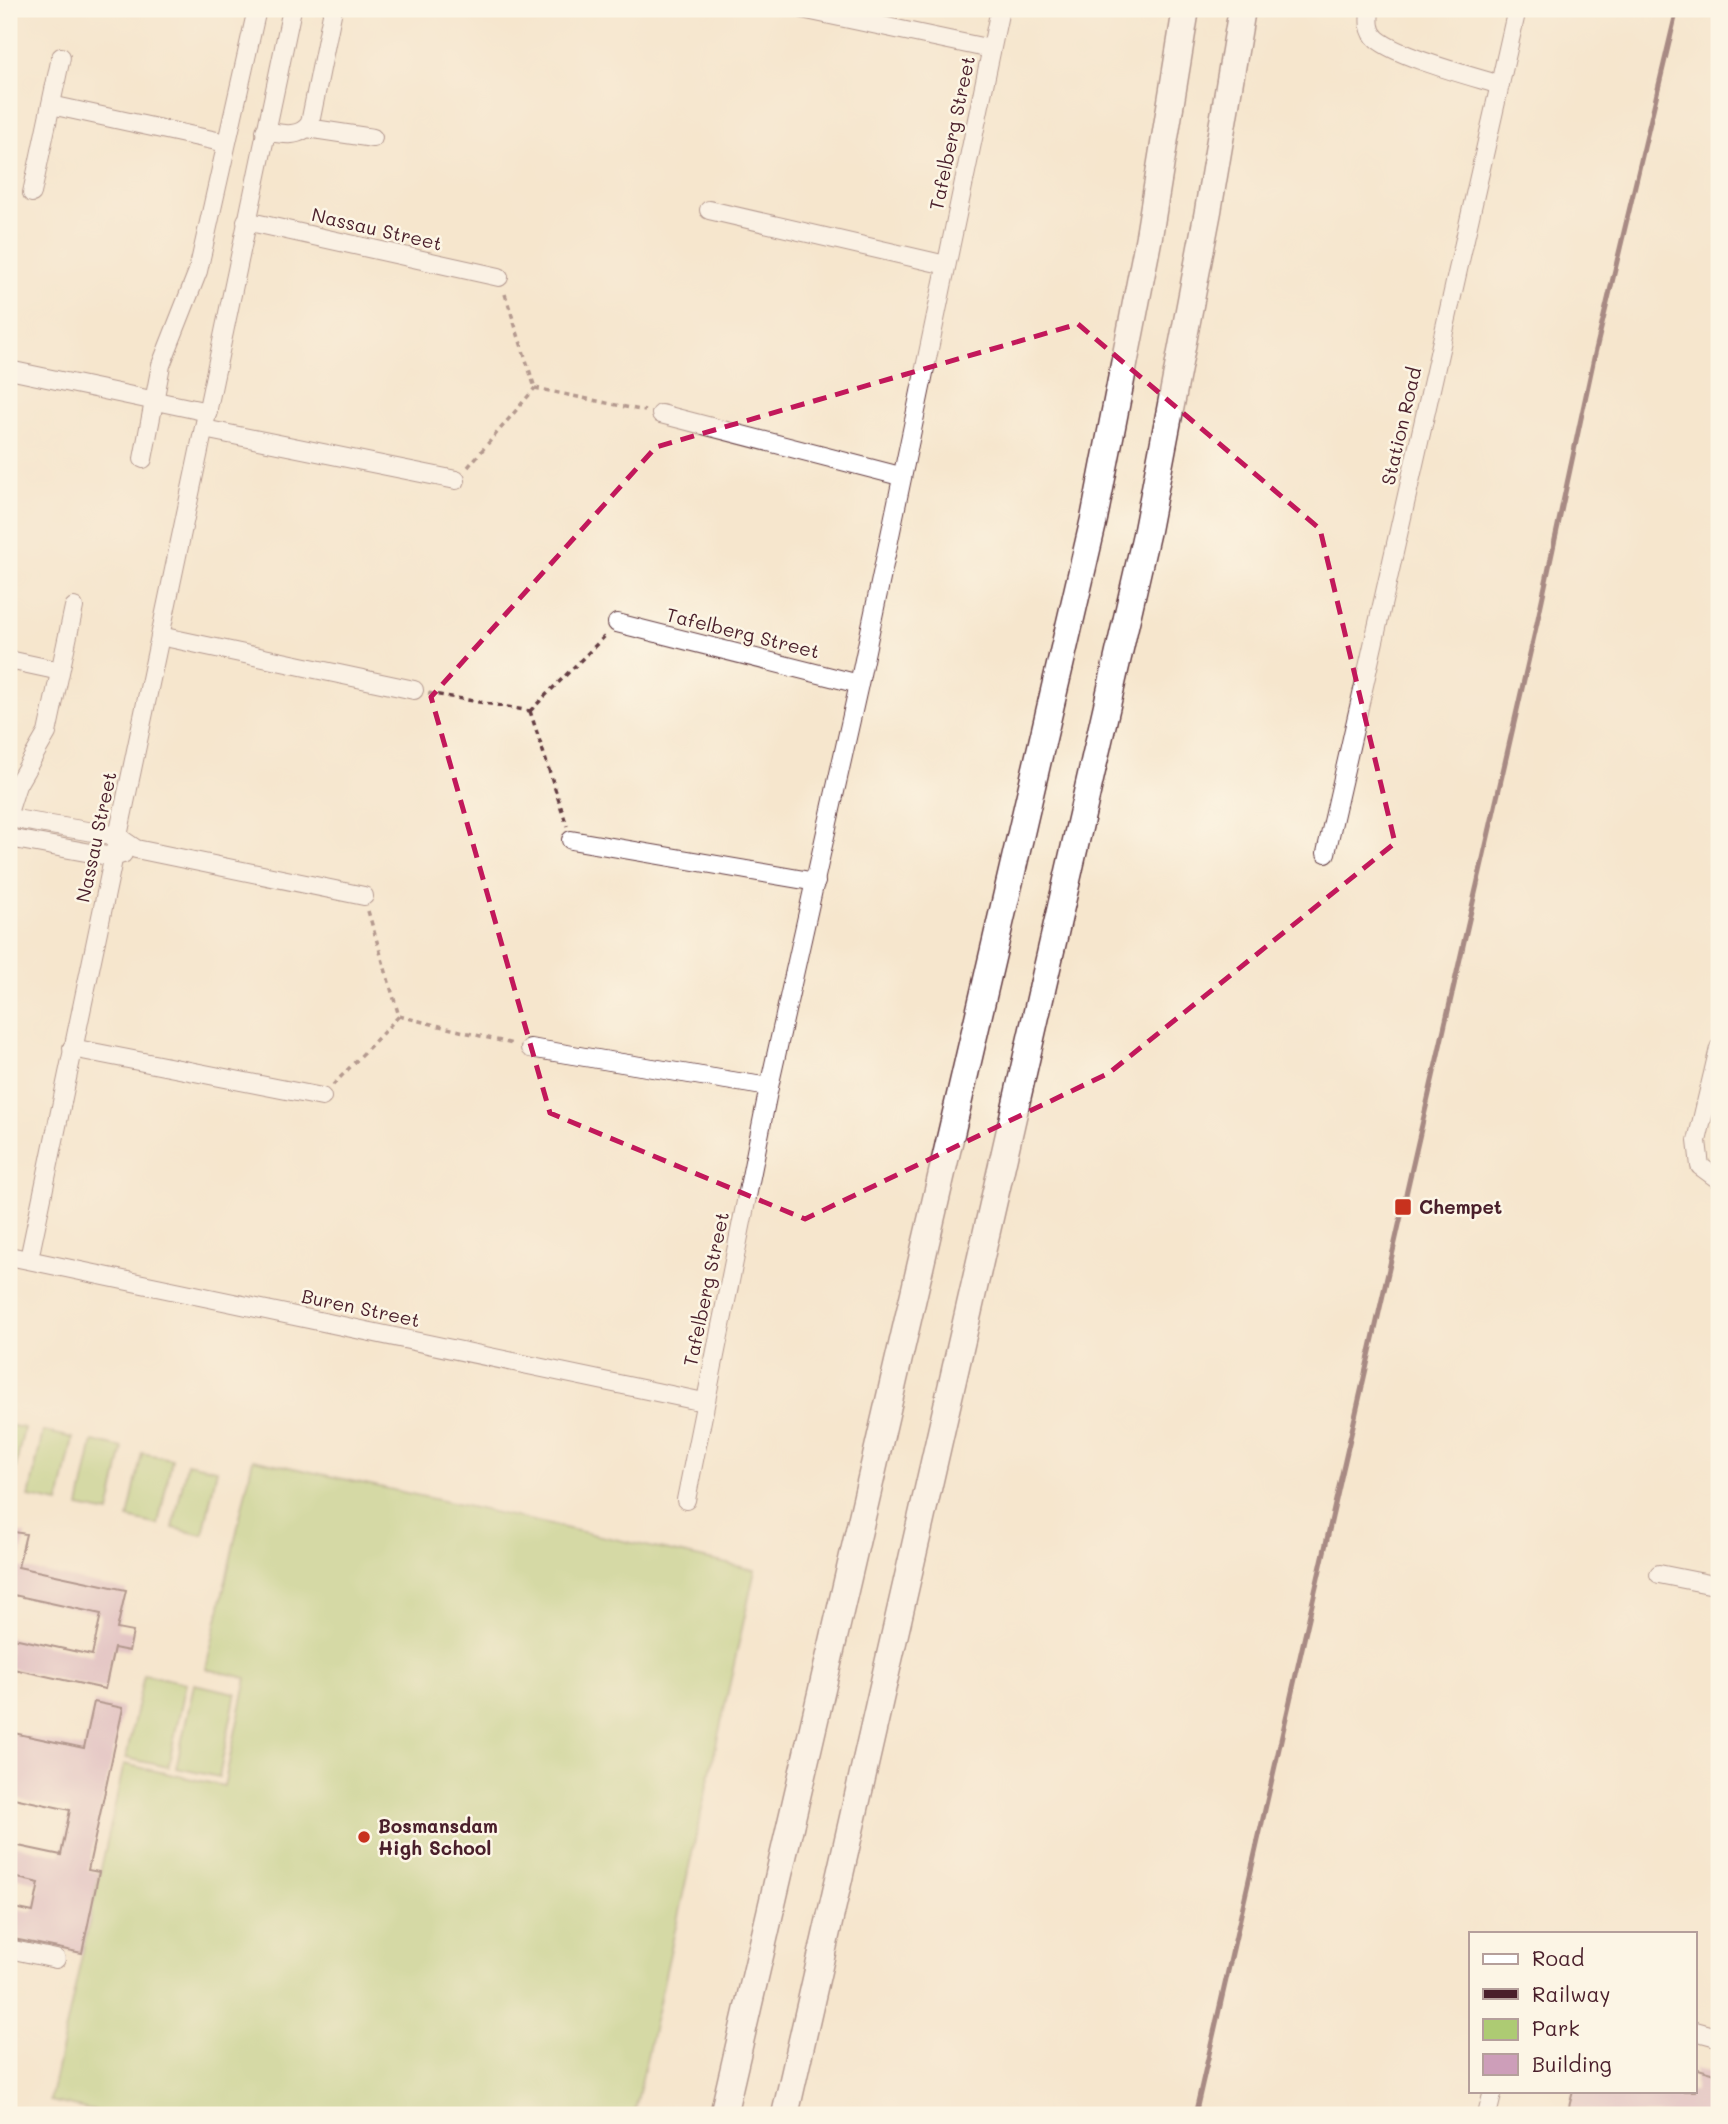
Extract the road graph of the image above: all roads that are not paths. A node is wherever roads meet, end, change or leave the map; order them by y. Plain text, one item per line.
1 (257, 9) edge
2 (292, 9) edge
3 (333, 9) edge
4 (802, 9) edge
5 (1000, 9) edge
6 (1186, 9) edge
7 (1242, 9) edge
8 (1370, 9) edge
9 (1517, 9) edge
10 (991, 49) junction
11 (61, 57) dead end
12 (1500, 85) junction
13 (51, 105) junction
14 (307, 128) junction
15 (265, 131) junction
16 (373, 138) dead end
17 (226, 143) junction
18 (32, 193) dead end
19 (709, 210) dead end
20 (246, 221) junction
21 (946, 265) junction
22 (499, 277) road end
23 (9, 370) edge
24 (153, 401) junction
25 (661, 414) road end
26 (206, 421) junction
27 (143, 459) dead end
28 (900, 476) junction
29 (456, 481) road end
30 (74, 607) dead end
31 (617, 623) road end
32 (160, 636) junction
33 (9, 660) edge
34 (60, 671) junction
35 (859, 684) junction
36 (414, 690) road end
37 (9, 810) edge
38 (9, 818) edge
39 (117, 836) junction
40 (9, 838) edge
41 (571, 840) road end
42 (136, 849) junction
43 (1326, 853) dead end
44 (113, 857) junction
45 (816, 882) junction
46 (364, 896) road end
47 (72, 1048) junction
48 (530, 1048) road end
49 (1719, 1048) edge
50 (769, 1087) junction
51 (322, 1097) road end
52 (1719, 1181) edge
53 (9, 1256) edge
54 (29, 1259) junction
55 (705, 1402) junction
56 (686, 1500) dead end
57 (1659, 1574) dead end
58 (1719, 1587) edge
59 (9, 1949) edge
60 (56, 1959) dead end
61 (1696, 2031) edge
62 (1717, 2037) dead end
63 (1493, 2092) edge
64 (723, 2115) edge
65 (785, 2115) edge
66 (1487, 2115) edge

1 - 17 street
2 - 15 street, Nassau Street
3 - 14 street
4 - 10 street
5 - 10 street, Tafelberg Street
6 - 64 highway
7 - 65 highway
8 - 12 street
9 - 12 street, Station Road
10 - 21 street, Tafelberg Street
11 - 13 street
12 - 43 street, Station Road
13 - 17 street
13 - 18 street
14 - 15 street
14 - 16 street
15 - 20 street, Nassau Street
17 - 24 street
19 - 21 street
20 - 22 street, Nassau Street
20 - 26 street, Nassau Street
21 - 28 street, Tafelberg Street
23 - 24 street
24 - 26 street
24 - 27 street
25 - 28 street
26 - 29 street
26 - 32 street, Nassau Street
28 - 35 street, Tafelberg Street
30 - 34 street
31 - 35 street, Tafelberg Street
32 - 36 street
32 - 39 street, Nassau Street
33 - 34 street
34 - 37 street
35 - 45 street, Tafelberg Street
38 - 39 street
39 - 42 street
39 - 44 street, Nassau Street
40 - 44 street
41 - 45 street
42 - 44 street
42 - 46 street
44 - 47 street, Nassau Street
45 - 50 street, Tafelberg Street
47 - 51 street
47 - 54 street, Nassau Street
48 - 50 street
49 - 52 street
50 - 55 street, Tafelberg Street
53 - 54 street, Buren Street
54 - 55 street, Buren Street
55 - 56 street, Tafelberg Street
57 - 58 street
59 - 60 street
61 - 62 street
63 - 66 street

